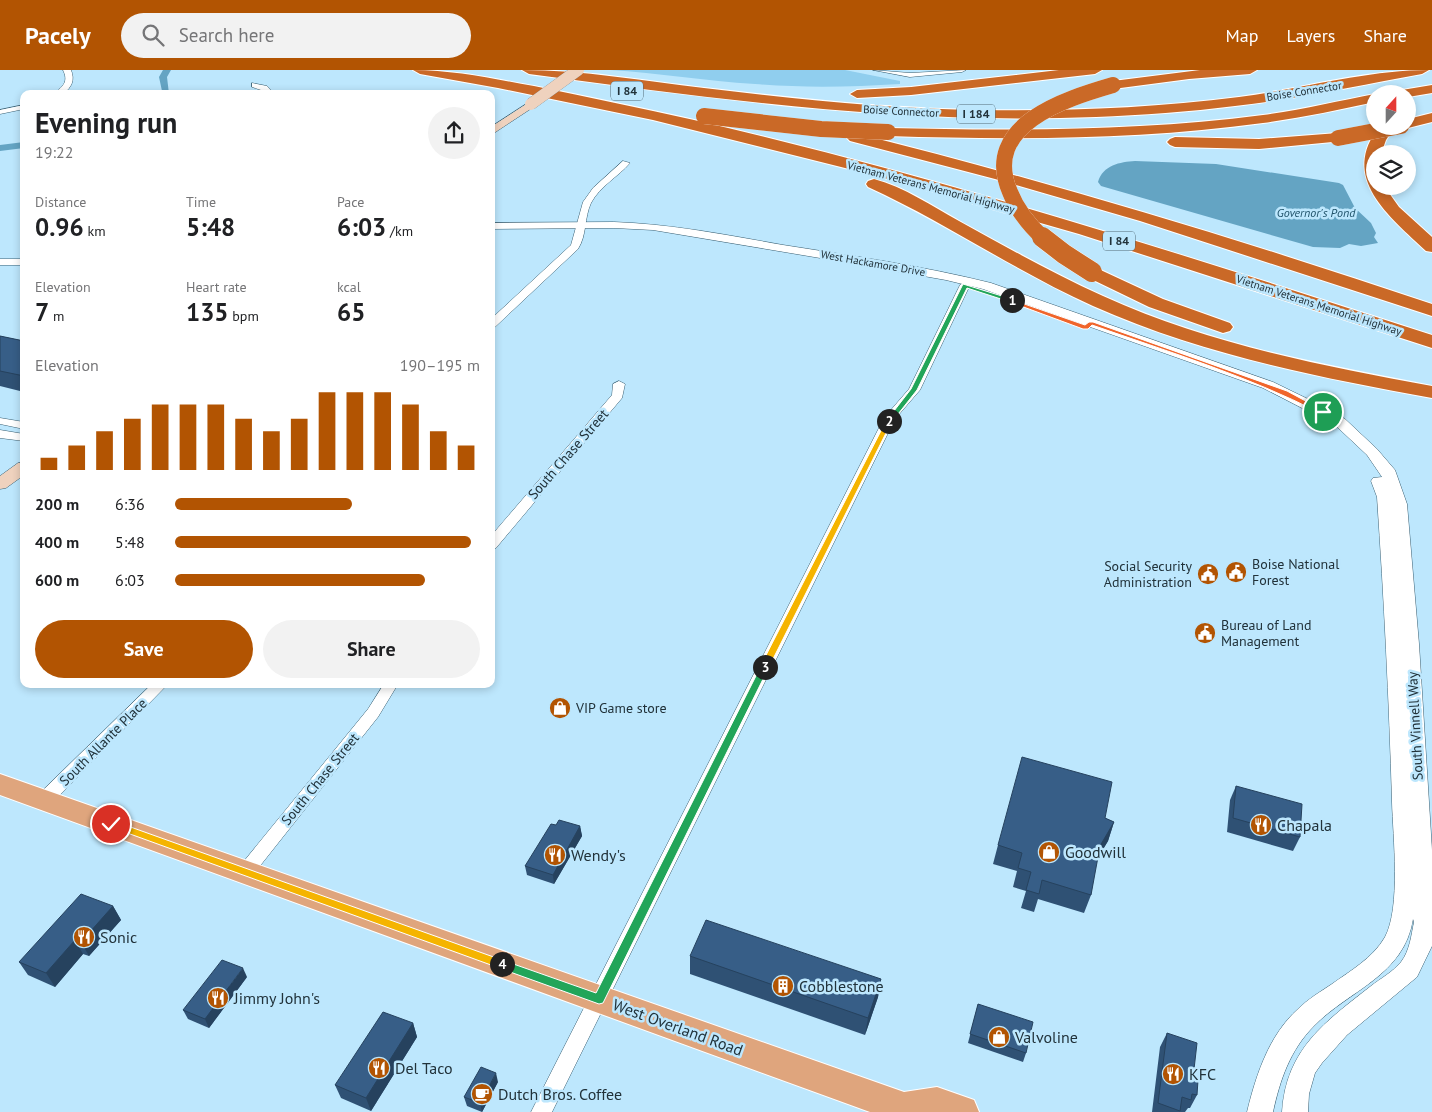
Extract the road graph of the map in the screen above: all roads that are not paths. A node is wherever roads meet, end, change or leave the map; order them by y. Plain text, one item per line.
1 (67, 70) edge
2 (420, 70) edge
3 (578, 70) edge
4 (877, 70) edge
5 (962, 70) edge
6 (1095, 70) edge
7 (1250, 70) edge
8 (1422, 70) edge
9 (520, 76) edge
10 (642, 84) junction
11 (255, 85) dead end
12 (1432, 89) edge
13 (63, 90) edge
14 (266, 90) edge
15 (1416, 92) edge
16 (1432, 95) edge
17 (1366, 100) edge
18 (1432, 101) edge
19 (1416, 104) edge
20 (20, 108) edge
21 (0, 112) edge
22 (745, 113) dead end
23 (1417, 119) edge
24 (495, 129) edge
25 (1366, 133) edge
26 (992, 135) junction
27 (855, 138) dead end
28 (803, 151) junction
29 (626, 163) dead end
30 (1383, 195) edge
31 (495, 226) edge
32 (580, 228) junction
33 (495, 231) edge
34 (1432, 247) edge
35 (0, 262) edge
36 (20, 262) edge
37 (965, 286) junction
38 (1432, 310) edge
39 (495, 320) edge
40 (1088, 325) junction
41 (1432, 342) edge
42 (1238, 378) joint
43 (1432, 378) edge
44 (620, 384) dead end
45 (1432, 392) edge
46 (0, 421) edge
47 (20, 425) edge
48 (0, 434) edge
49 (20, 437) edge
50 (20, 470) edge
51 (0, 484) edge
52 (495, 540) edge
53 (1396, 554) junction
54 (157, 688) edge
55 (389, 688) edge
56 (0, 784) edge
57 (44, 800) junction
58 (246, 871) junction
59 (599, 999) junction
60 (906, 1110) edge
61 (541, 1112) edge
62 (962, 1112) edge
63 (1260, 1112) edge
64 (1295, 1112) edge

1 - 13 street
2 - 9 highway, Vietnam Veterans Memorial Highway / I 84
3 - 24 main road, bridge
4 - 5 street
6 - 10 highway
7 - 43 highway, bridge
8 - 10 highway, Boise Connector / I 184
9 - 10 highway, Boise Connector / I 184
9 - 22 highway, Vietnam Veterans Memorial Highway / I 84
9 - 26 highway, Boise Connector / I 184, bridge
9 - 28 highway, Vietnam Veterans Memorial Highway / I 84
11 - 14 street
12 - 15 highway
16 - 19 highway
17 - 26 highway, Boise Connector / I 184
18 - 23 highway
20 - 21 street
25 - 26 highway, bridge
27 - 38 highway, I 84
28 - 41 highway, Vietnam Veterans Memorial Highway / I 84
28 - 45 highway
29 - 32 street
30 - 34 highway
31 - 32 street, West Hackamore Drive
32 - 33 street, West Hackamore Drive
32 - 37 street, West Hackamore Drive
32 - 39 street
32 - 40 street, West Hackamore Drive
35 - 36 street
37 - 40 street, West Hackamore Drive
37 - 59 street
40 - 42 street, West Hackamore Drive
42 - 53 street, South Vinnell Way
44 - 52 street, South Chase Street
46 - 47 street
48 - 49 street
50 - 51 main road
53 - 63 street, South Vinnell Way
53 - 64 street, South Vinnell Way
54 - 57 street, South Allante Place
55 - 58 street, South Chase Street
56 - 57 main road, West Overland Road
57 - 58 main road, West Overland Road
58 - 59 main road, West Overland Road
59 - 60 main road, West Overland Road
59 - 61 street
60 - 62 main road, West Overland Road

